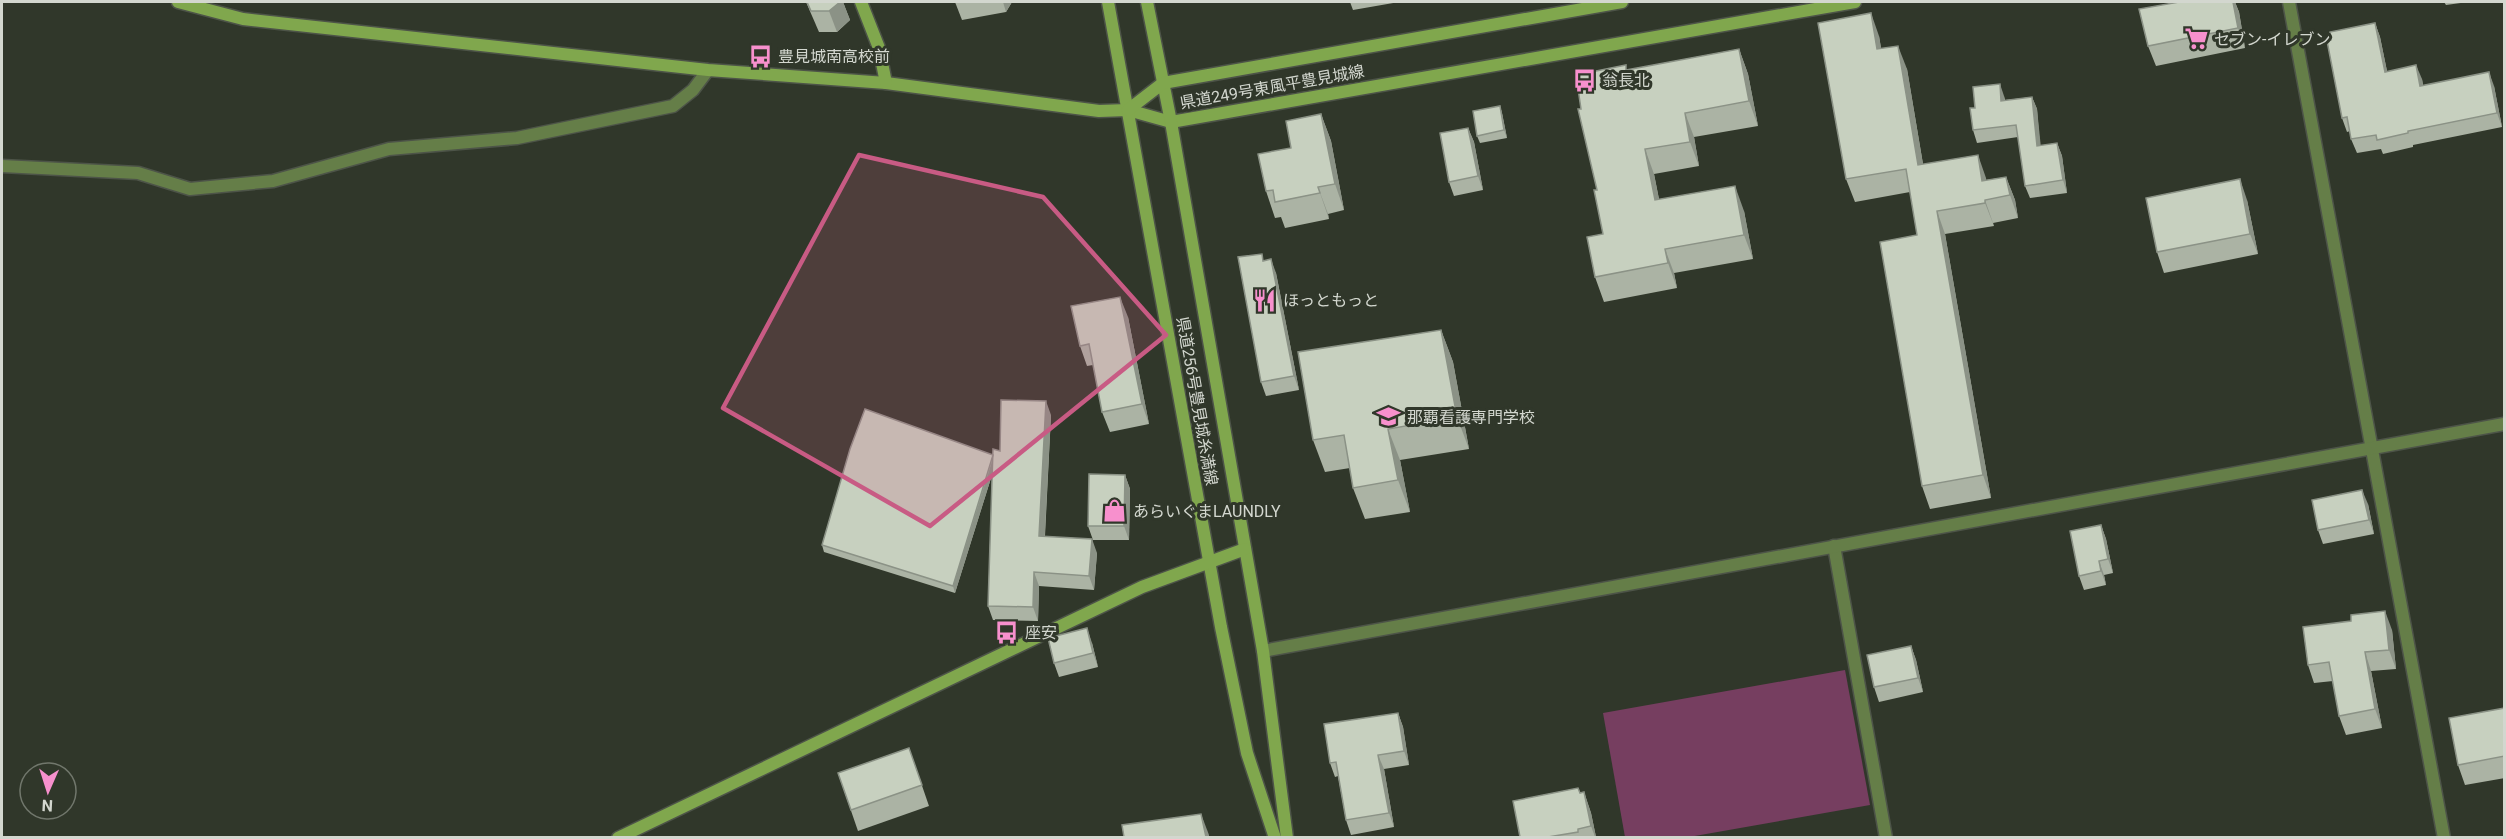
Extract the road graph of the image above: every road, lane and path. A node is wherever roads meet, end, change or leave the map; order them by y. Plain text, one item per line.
1 (178, 2) edge
2 (861, 2) edge
3 (1108, 2) edge
4 (1147, 2) edge
5 (1622, 2) edge
6 (1855, 2) edge
7 (2289, 2) edge
8 (708, 70) junction
9 (886, 83) junction
10 (1163, 83) junction
11 (1128, 110) junction
12 (1171, 122) junction
13 (2, 166) edge
14 (2505, 424) edge
15 (2372, 448) junction
16 (1834, 546) junction
17 (1245, 549) junction
18 (1209, 562) junction
19 (1263, 651) junction
20 (618, 837) edge
21 (1275, 837) edge
22 (1287, 837) edge
23 (1886, 837) edge
24 (2444, 837) edge

1 - 8 main road
2 - 9 main road
3 - 11 main road, 県道256号豊見城糸満線
4 - 10 main road, 県道256号豊見城糸満線
5 - 10 main road, 県道249号東風平豊見城線
6 - 12 main road, 県道249号東風平豊見城線
7 - 15 street
8 - 9 main road
8 - 13 street
9 - 11 main road
10 - 11 main road, 県道249号東風平豊見城線
10 - 12 main road, 県道256号豊見城糸満線
11 - 12 main road, 県道249号東風平豊見城線
11 - 18 main road, 県道256号豊見城糸満線
12 - 17 main road, 県道256号豊見城糸満線
14 - 15 street
15 - 16 street
15 - 24 street
16 - 19 street
16 - 23 street
17 - 18 main road
17 - 19 main road, 県道256号豊見城糸満線
18 - 20 main road
18 - 21 main road, 県道256号豊見城糸満線
19 - 22 main road, 県道256号豊見城糸満線

